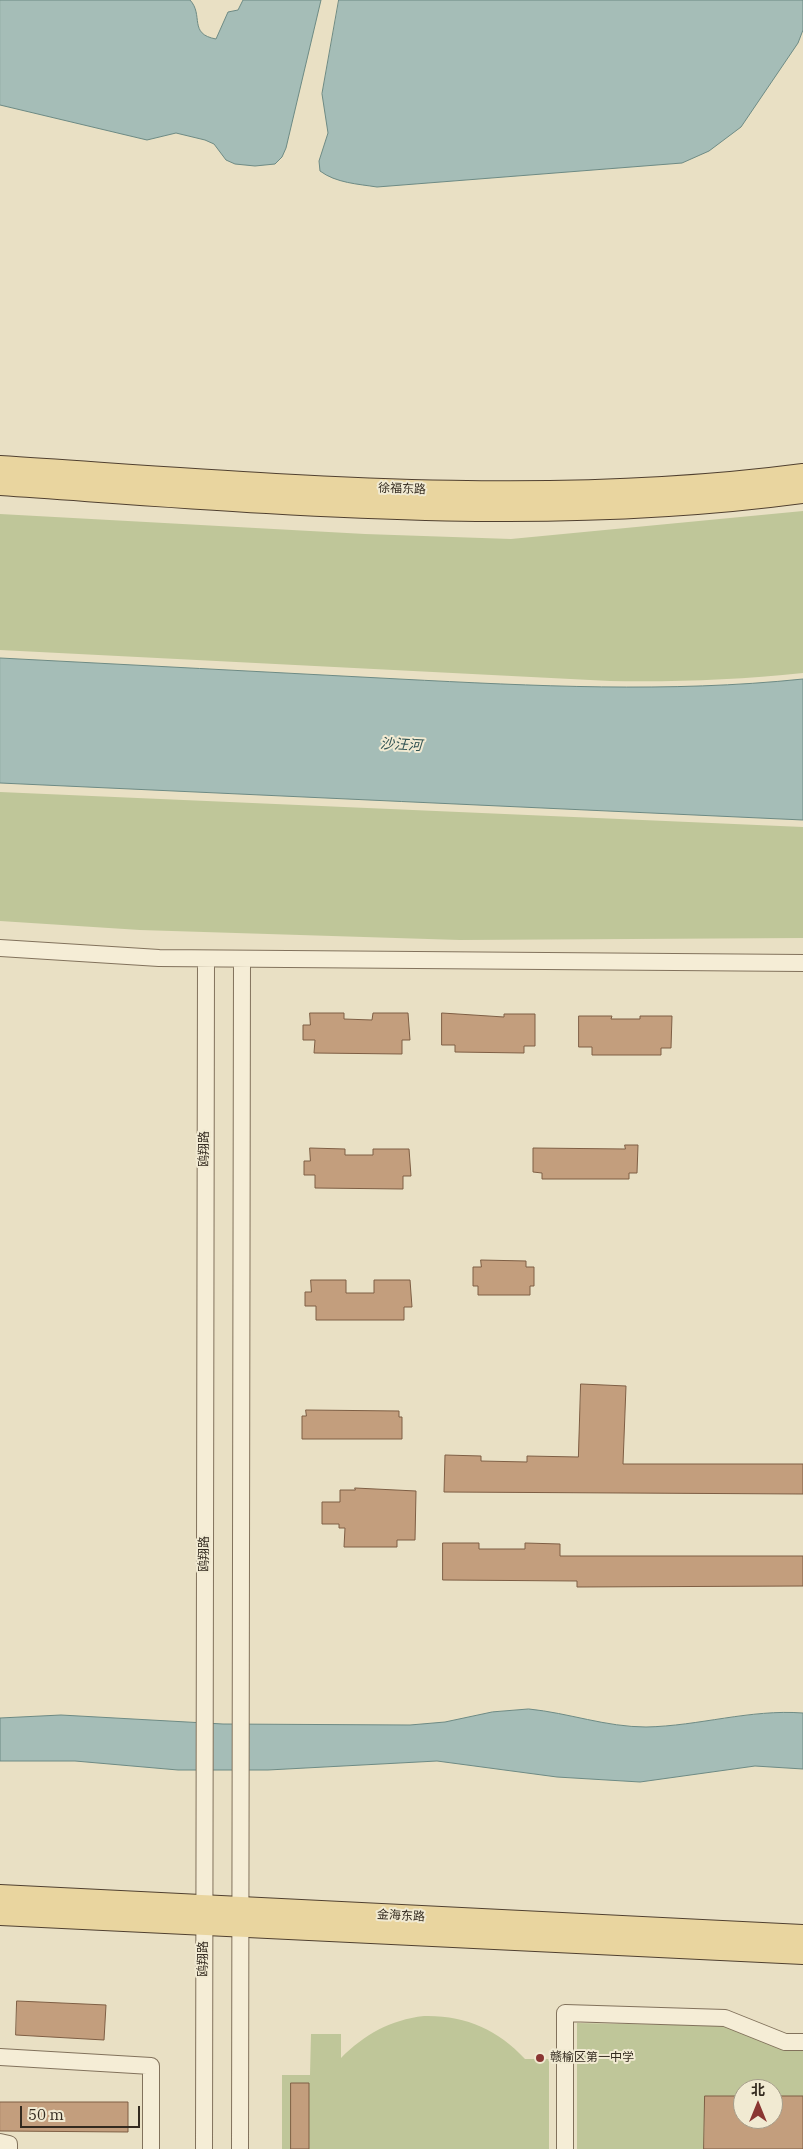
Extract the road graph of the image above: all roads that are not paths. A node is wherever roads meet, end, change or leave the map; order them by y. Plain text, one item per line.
1 (0, 466) edge
2 (803, 474) edge
3 (0, 485) edge
4 (803, 493) edge
5 (0, 948) edge
6 (206, 959) junction
7 (242, 959) junction
8 (803, 963) edge
9 (0, 1895) edge
10 (0, 1915) edge
11 (204, 1915) junction
12 (240, 1917) junction
13 (803, 1935) edge
14 (803, 1954) edge
15 (803, 2042) edge
16 (0, 2057) edge
17 (0, 2142) edge
18 (9, 2149) edge
19 (151, 2149) edge
20 (204, 2149) edge
21 (240, 2149) edge
22 (565, 2149) edge

1 - 2 main road, 徐福东路
3 - 4 main road, 徐福东路
5 - 6 street
6 - 7 street
6 - 11 street, 鸥翔路
7 - 8 street
7 - 12 street
9 - 11 main road, 金海东路
10 - 11 main road, 金海东路
11 - 12 main road, 金海东路
11 - 20 street, 鸥翔路
12 - 13 main road, 金海东路
12 - 14 main road, 金海东路
12 - 21 street
15 - 22 street
16 - 19 street
17 - 18 street

